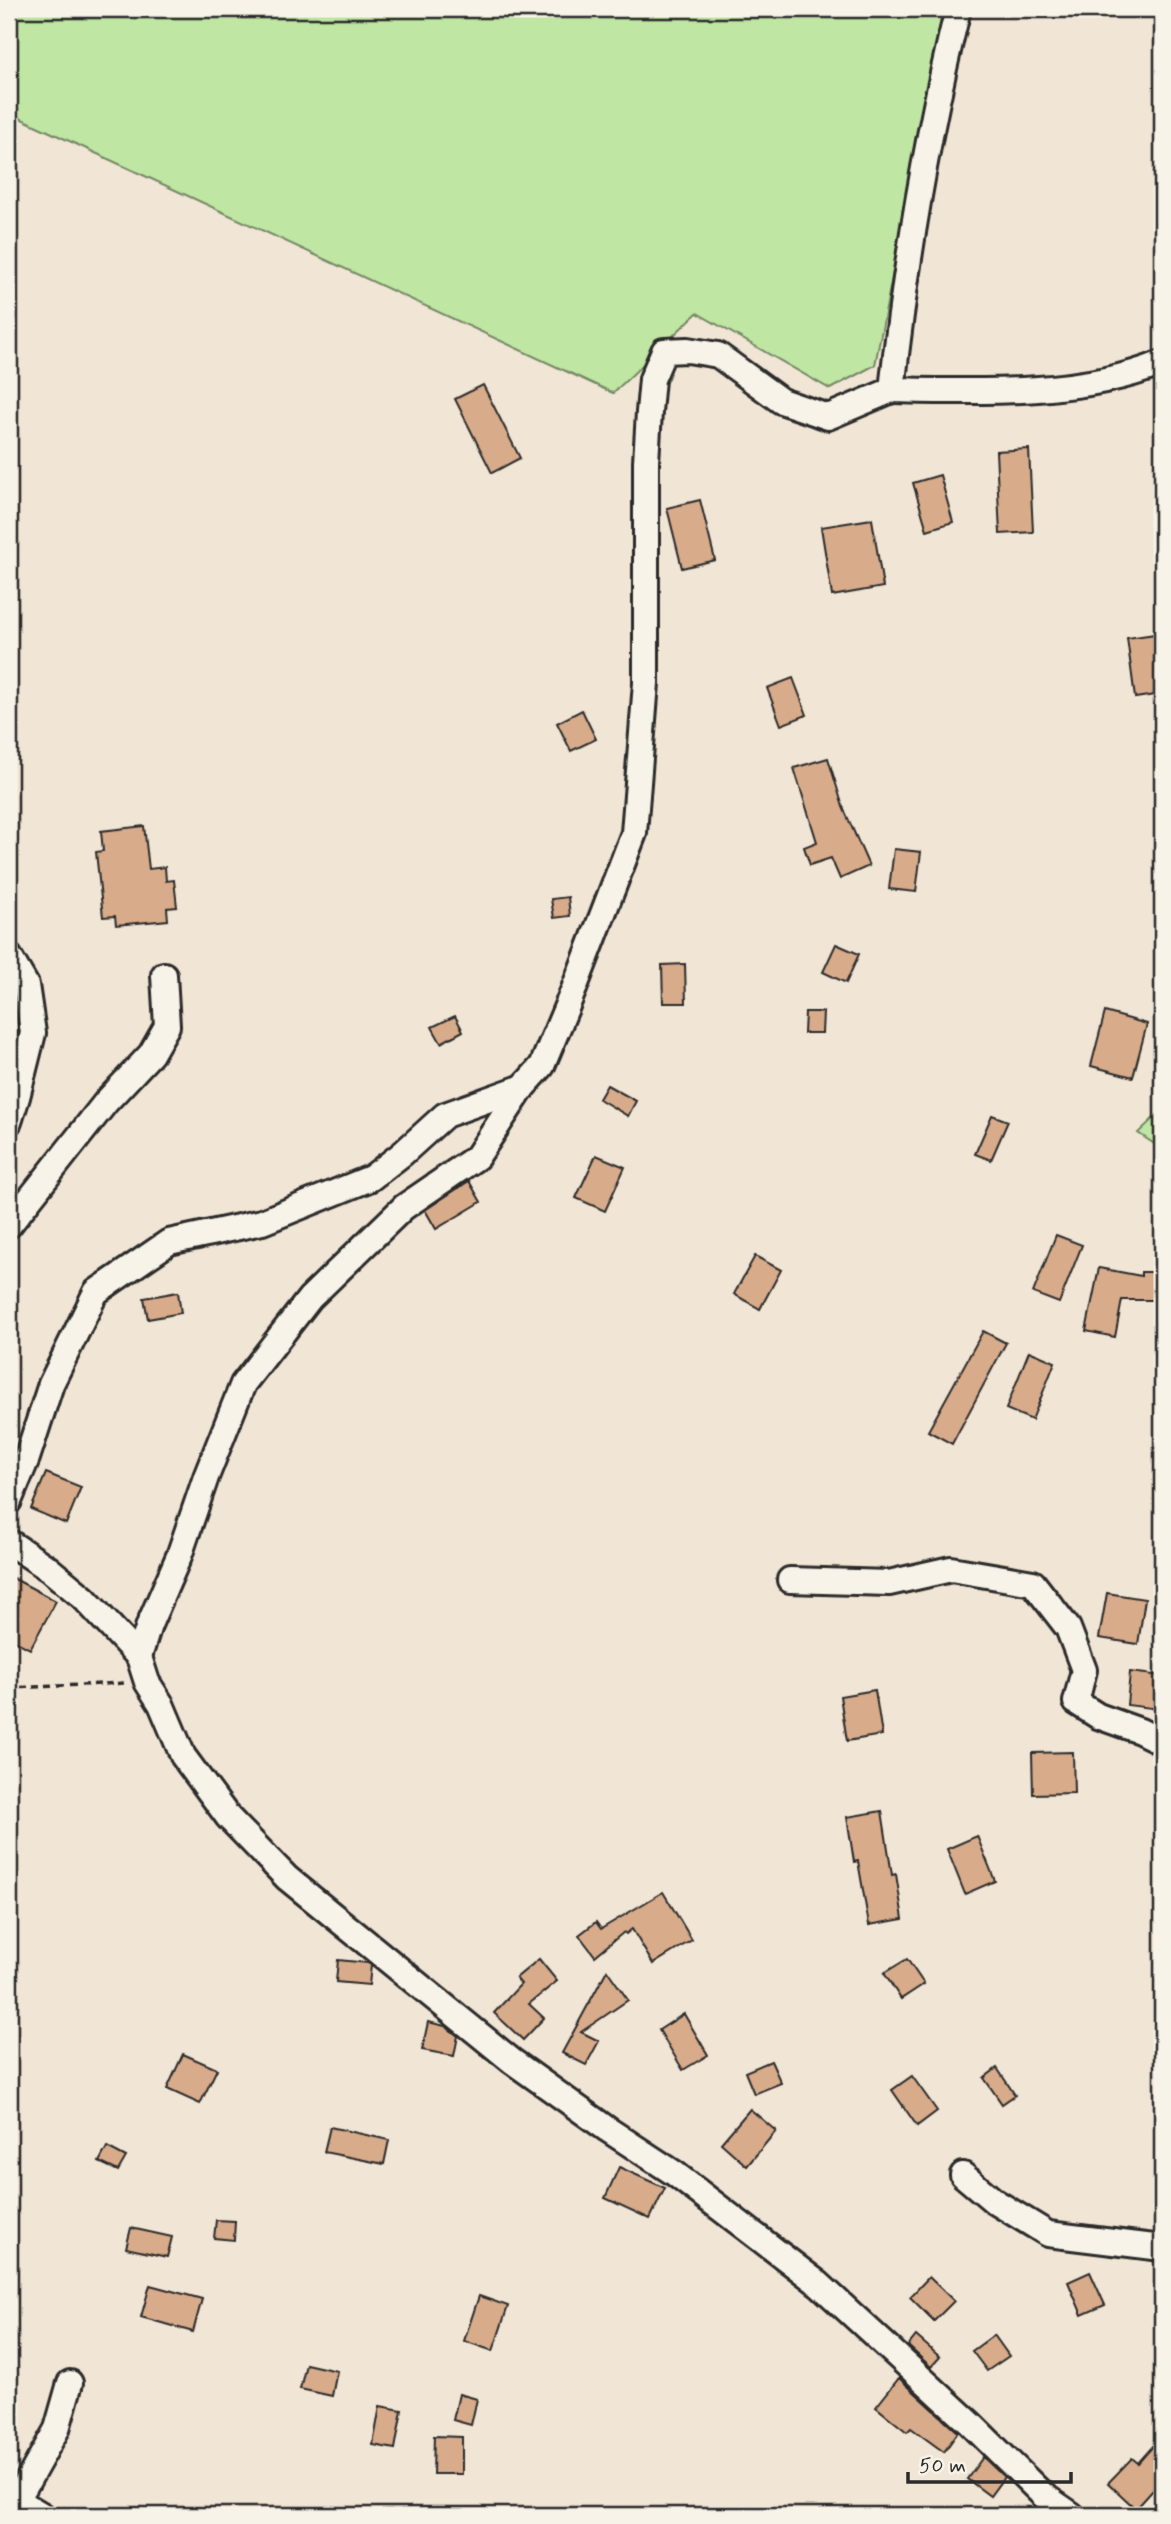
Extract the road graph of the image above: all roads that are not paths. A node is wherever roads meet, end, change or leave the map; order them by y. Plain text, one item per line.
1 (958, 9) edge
2 (1162, 363) edge
3 (892, 390) junction
4 (9, 956) edge
5 (164, 975) dead end
6 (523, 1087) junction
7 (9, 1122) edge
8 (9, 1225) edge
9 (9, 1501) edge
10 (9, 1542) edge
11 (790, 1580) dead end
12 (139, 1657) junction
13 (1162, 1742) edge
14 (963, 2175) dead end
15 (1162, 2248) edge
16 (70, 2383) dead end
17 (13, 2501) edge
18 (42, 2515) edge
19 (1072, 2515) edge

1 - 3 street
2 - 3 street
3 - 6 street
4 - 7 street
5 - 8 street
6 - 9 street
6 - 12 street
10 - 12 street
11 - 13 street
12 - 19 street
14 - 15 street
16 - 17 street
17 - 18 street

